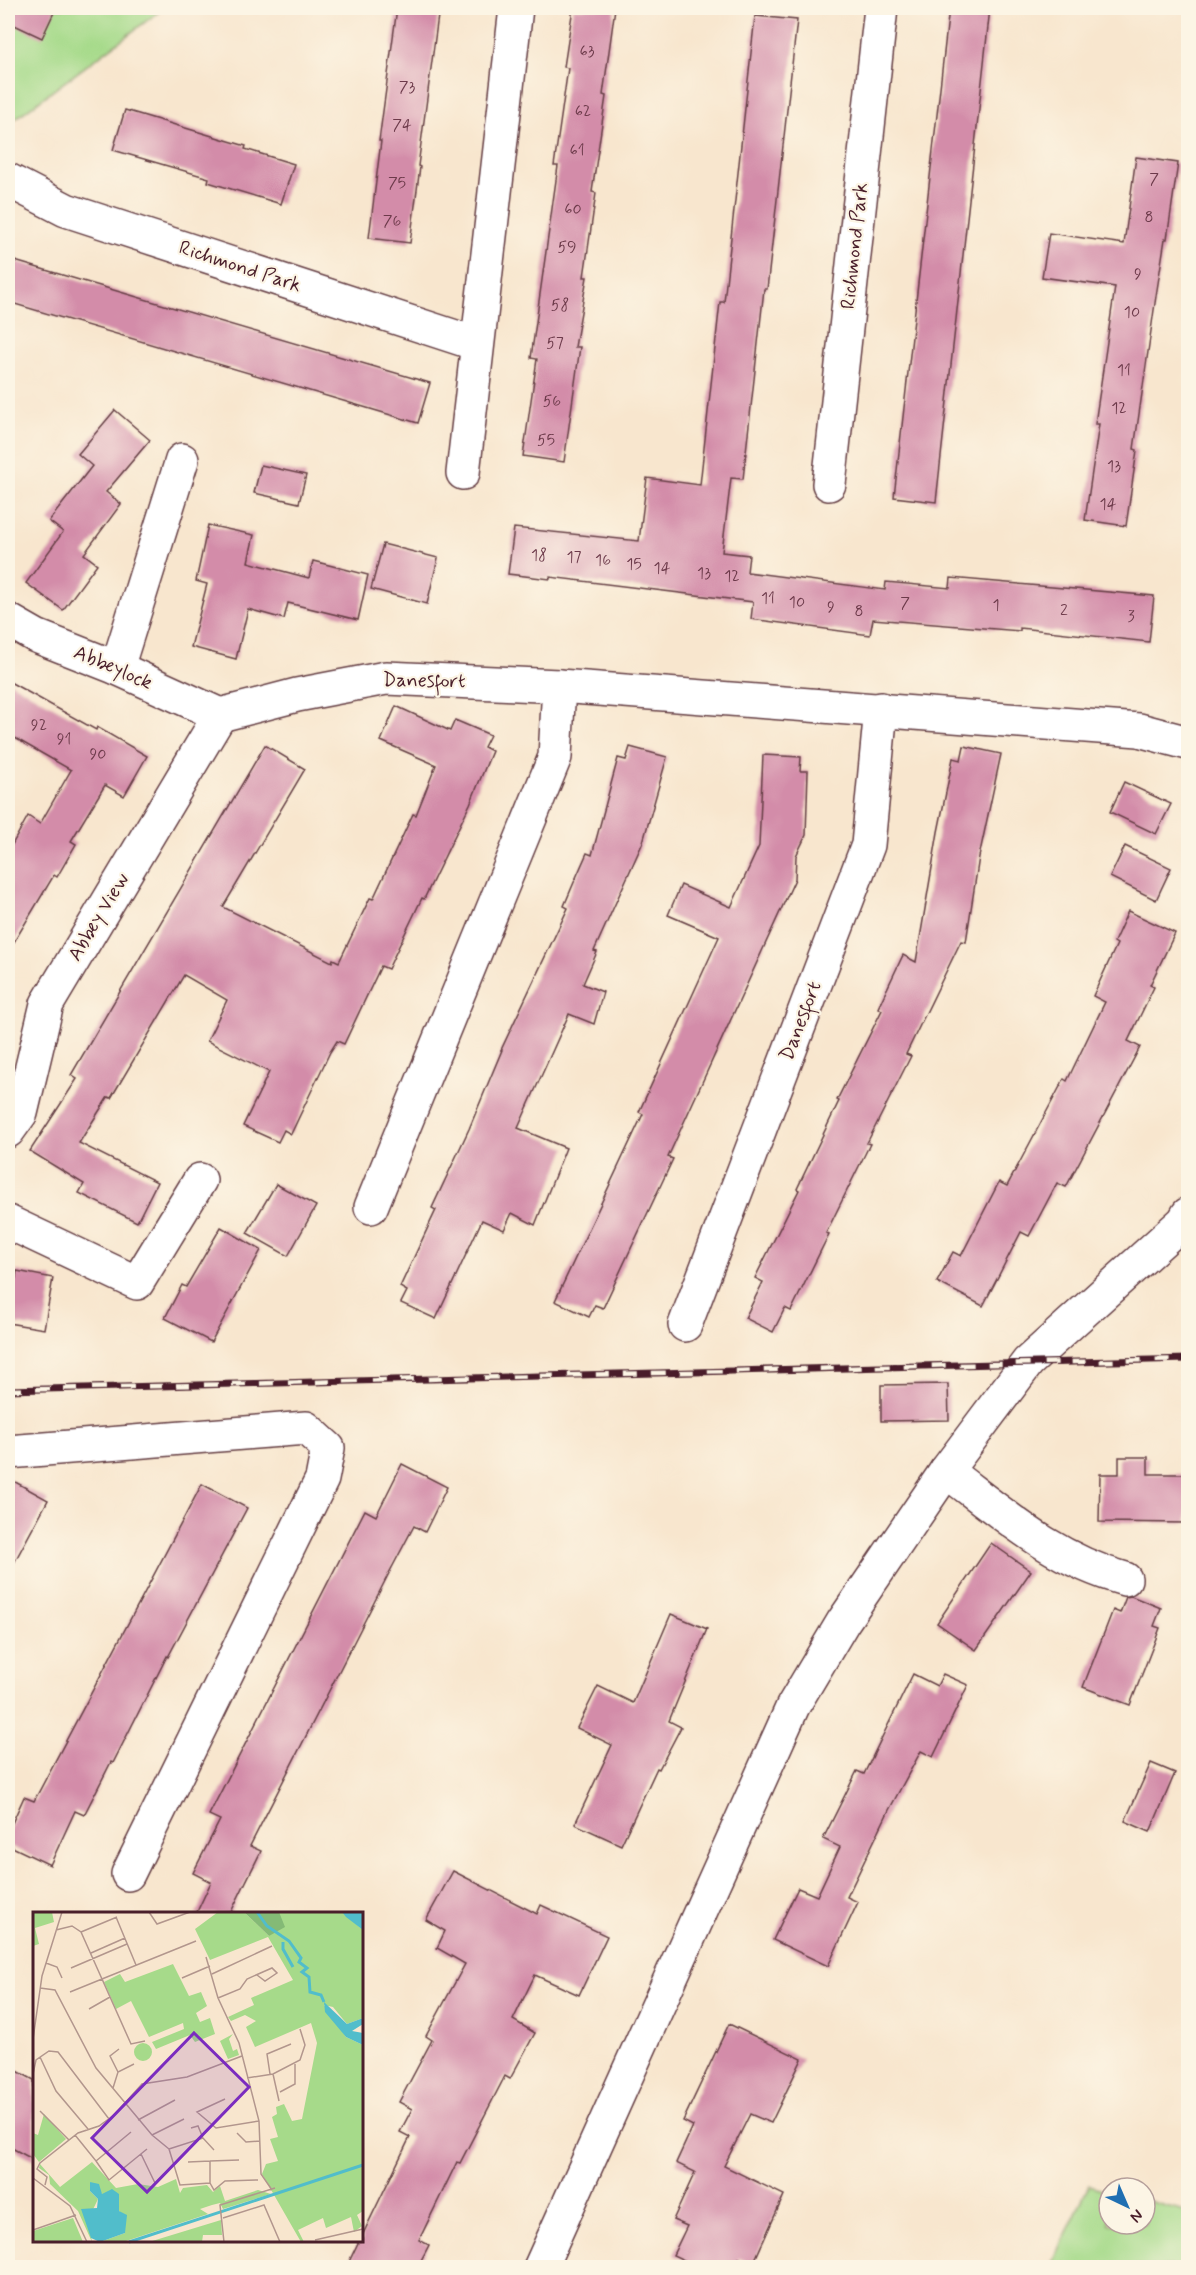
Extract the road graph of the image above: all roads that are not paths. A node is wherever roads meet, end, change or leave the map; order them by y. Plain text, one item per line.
1 (516, 8) edge
2 (881, 8) edge
3 (8, 180) edge
4 (477, 344) junction
5 (182, 460) dead end
6 (463, 473) dead end
7 (829, 484) dead end
8 (8, 620) edge
9 (117, 668) junction
10 (560, 686) junction
11 (881, 709) junction
12 (220, 715) junction
13 (1188, 743) edge
14 (8, 1131) edge
15 (201, 1180) dead end
16 (371, 1207) dead end
17 (1188, 1214) edge
18 (8, 1222) edge
19 (685, 1325) dead end
20 (8, 1452) edge
21 (946, 1471) junction
22 (1125, 1579) dead end
23 (128, 1874) dead end
24 (540, 2268) edge

1 - 4 street
2 - 7 street, Richmond Park
3 - 4 street, Richmond Park
4 - 6 street
5 - 9 street
8 - 9 street, Abbeylock
9 - 12 street, Abbeylock
10 - 11 street, Danesfort
10 - 12 street, Danesfort
10 - 16 street
11 - 13 street, Danesfort
11 - 19 street, Danesfort
12 - 14 street, Abbey View
15 - 18 street
17 - 21 street
20 - 23 street
21 - 22 street
21 - 24 street

